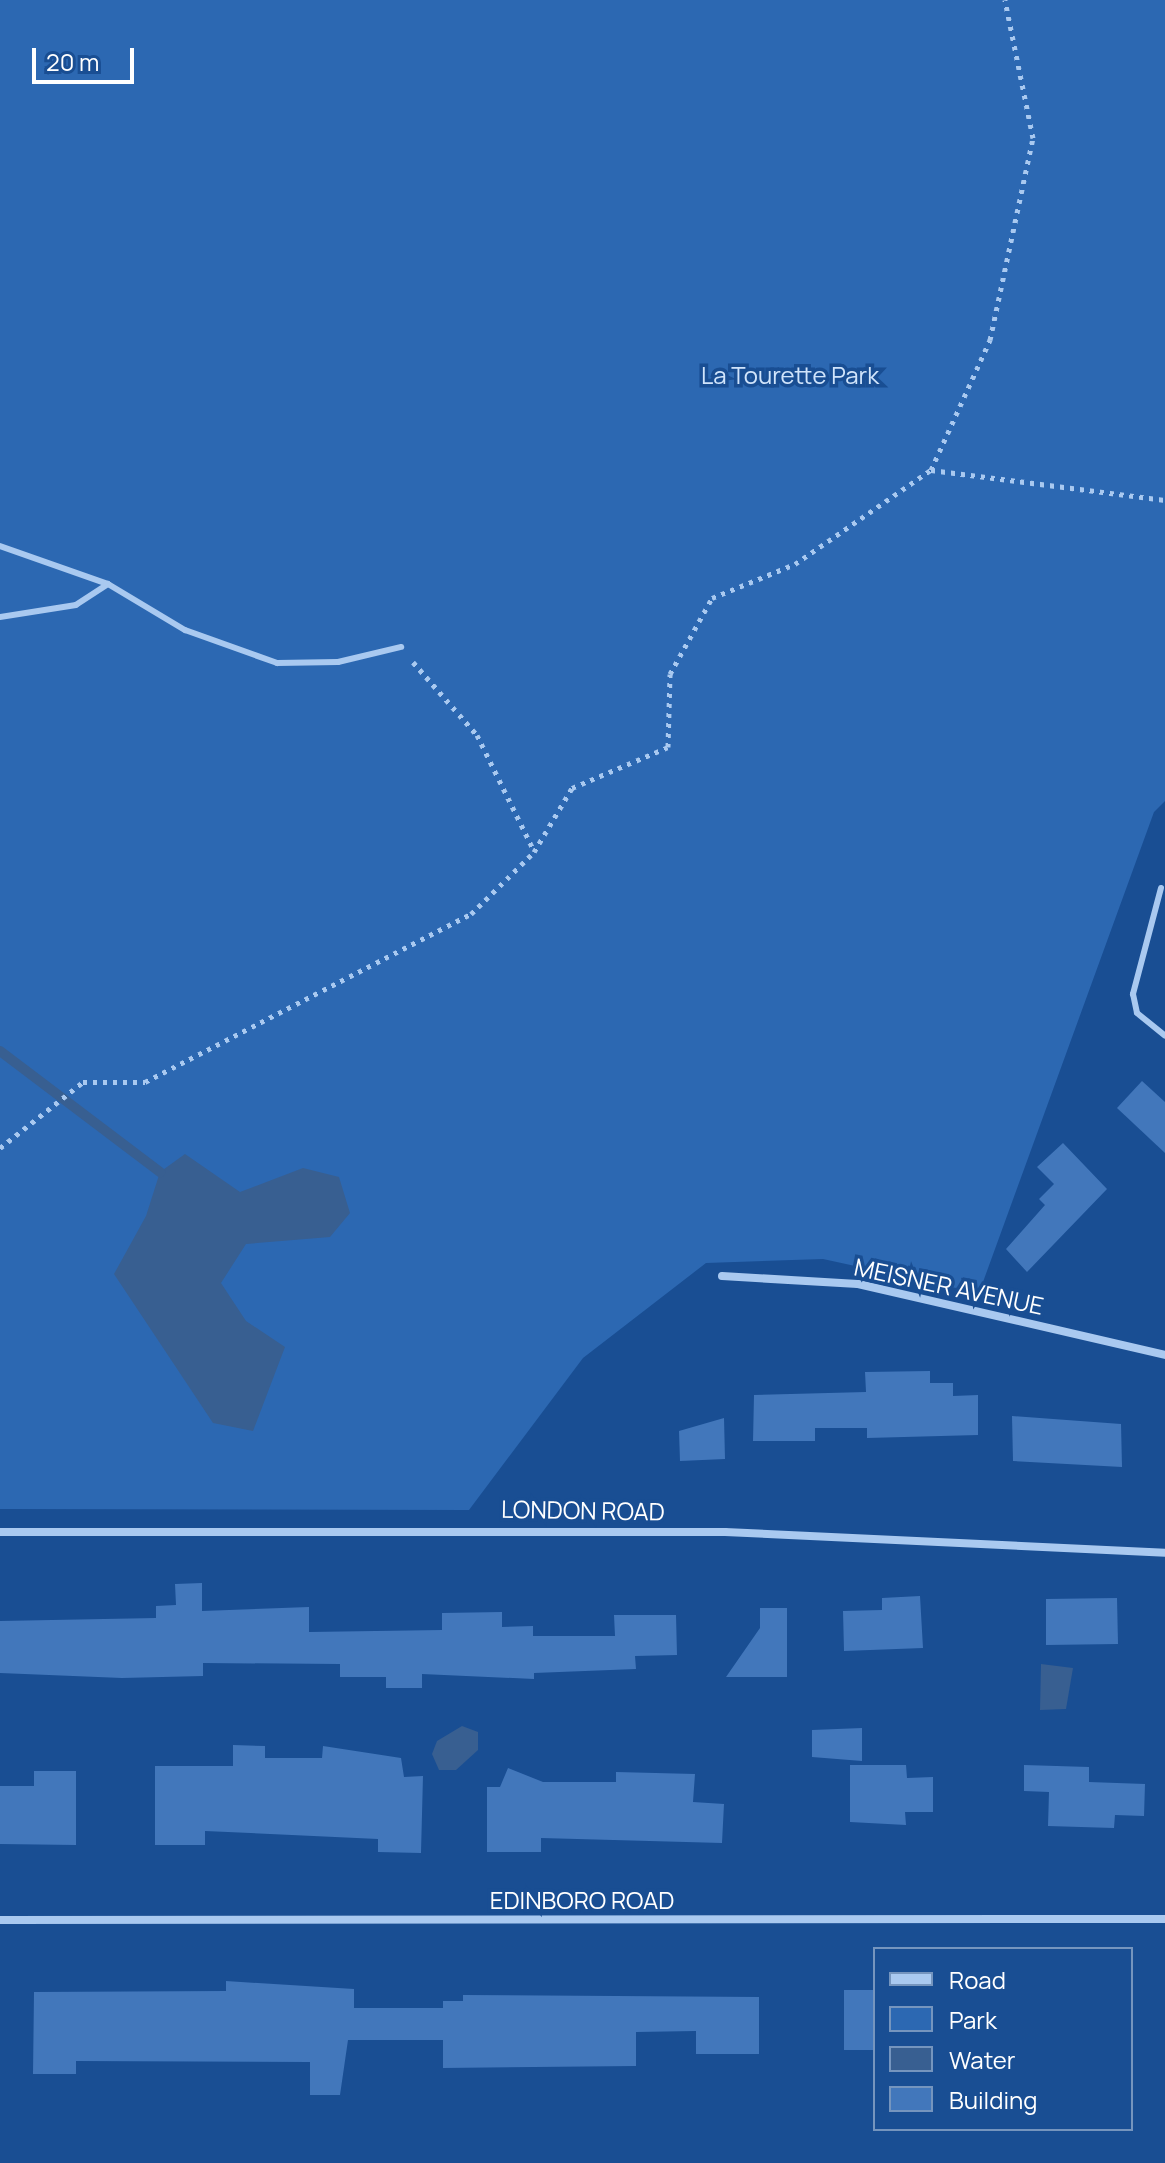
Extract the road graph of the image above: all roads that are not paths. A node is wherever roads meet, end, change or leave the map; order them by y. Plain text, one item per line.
1 (0, 546) edge
2 (108, 584) junction
3 (0, 617) edge
4 (401, 647) road end
5 (1161, 888) dead end
6 (1165, 1036) edge
7 (722, 1276) dead end
8 (1165, 1355) edge
9 (0, 1532) edge
10 (1165, 1553) edge
11 (1165, 1919) edge
12 (0, 1920) edge

1 - 2 lane
2 - 3 lane
2 - 4 lane
5 - 6 lane
7 - 8 street, MEISNER AVENUE
9 - 10 street, LONDON ROAD
11 - 12 street, EDINBORO ROAD

